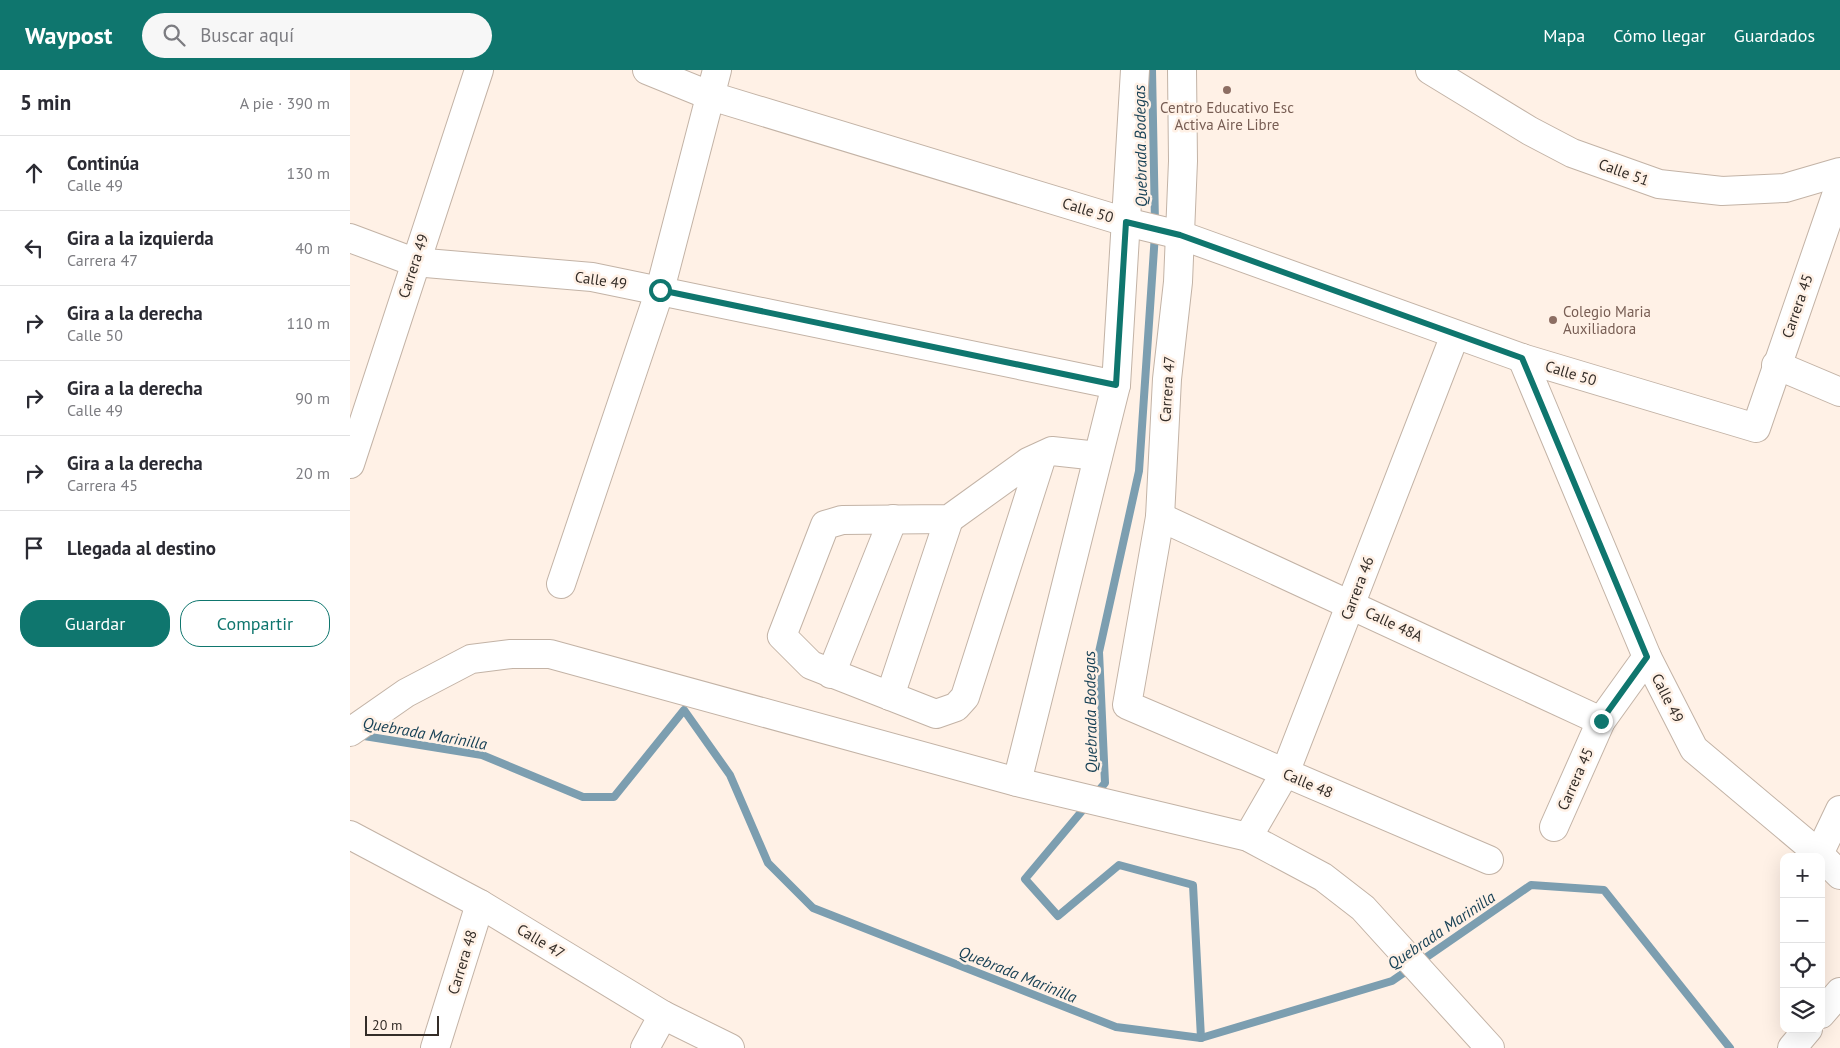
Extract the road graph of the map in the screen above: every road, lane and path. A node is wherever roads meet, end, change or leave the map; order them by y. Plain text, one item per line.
1 (479, 70) edge
2 (647, 70) edge
3 (717, 70) edge
4 (1135, 70) edge
5 (1182, 70) edge
6 (1430, 70) edge
7 (711, 96) junction
8 (1840, 172) edge
9 (1840, 184) edge
10 (1126, 222) junction
11 (1180, 235) junction
12 (350, 238) edge
13 (414, 262) junction
14 (660, 290) junction
15 (1455, 335) junction
16 (1522, 358) junction
17 (1776, 365) junction
18 (1116, 385) junction
19 (1840, 392) edge
20 (1756, 428) joint
21 (1042, 456) junction
22 (1098, 456) junction
23 (350, 464) edge
24 (1160, 517) junction
25 (893, 519) junction
26 (949, 519) junction
27 (560, 584) dead end
28 (1351, 604) junction
29 (1647, 657) junction
30 (831, 674) junction
31 (890, 696) junction
32 (1127, 706) joint
33 (1601, 721) junction
34 (350, 732) edge
35 (1285, 773) junction
36 (1016, 782) junction
37 (1840, 810) edge
38 (1554, 827) dead end
39 (350, 835) edge
40 (1248, 837) junction
41 (1818, 853) edge
42 (1819, 853) edge
43 (1489, 860) dead end
44 (1825, 860) edge
45 (1840, 875) edge
46 (480, 904) junction
47 (1840, 992) edge
48 (1825, 1009) edge
49 (664, 1015) junction
50 (1805, 1033) edge
51 (435, 1048) edge
52 (645, 1048) edge
53 (730, 1048) edge
54 (1490, 1048) edge
55 (1792, 1048) edge

1 - 13 street, Carrera 49
2 - 7 street, Calle 50
3 - 7 street
4 - 10 street
5 - 11 street, Carrera 47
6 - 8 street, Calle 51
7 - 10 street, Calle 50
7 - 14 street
9 - 17 street, Carrera 45
10 - 11 street, Calle 50
10 - 18 street
11 - 15 street, Calle 50
11 - 24 street, Carrera 47
12 - 13 street, Calle 49
13 - 14 street, Calle 49
13 - 23 street, Carrera 49
14 - 18 street, Calle 49
14 - 27 street
15 - 16 street, Calle 50
15 - 28 street, Carrera 46
16 - 20 street, Calle 50
16 - 29 street, Calle 49
17 - 19 street
17 - 20 street, Carrera 45
18 - 22 street
21 - 22 street
21 - 26 street
21 - 31 street
22 - 36 street
24 - 28 street, Calle 48A
24 - 32 street, Carrera 47
25 - 26 street
25 - 30 street
25 - 30 street
26 - 31 street
28 - 33 street, Calle 48A
28 - 35 street, Carrera 46
29 - 33 street, Carrera 45
29 - 41 street, Calle 49
30 - 31 street
32 - 35 street, Calle 48
33 - 38 street, Carrera 45
34 - 36 street
35 - 40 street, Carrera 46
35 - 43 street, Calle 48
36 - 40 street
37 - 42 street
39 - 46 street, Calle 47
40 - 54 street
44 - 45 street, Calle 49
46 - 49 street, Calle 47
46 - 51 street, Carrera 48
47 - 48 street
49 - 52 street
49 - 53 street, Calle 47
50 - 55 street

